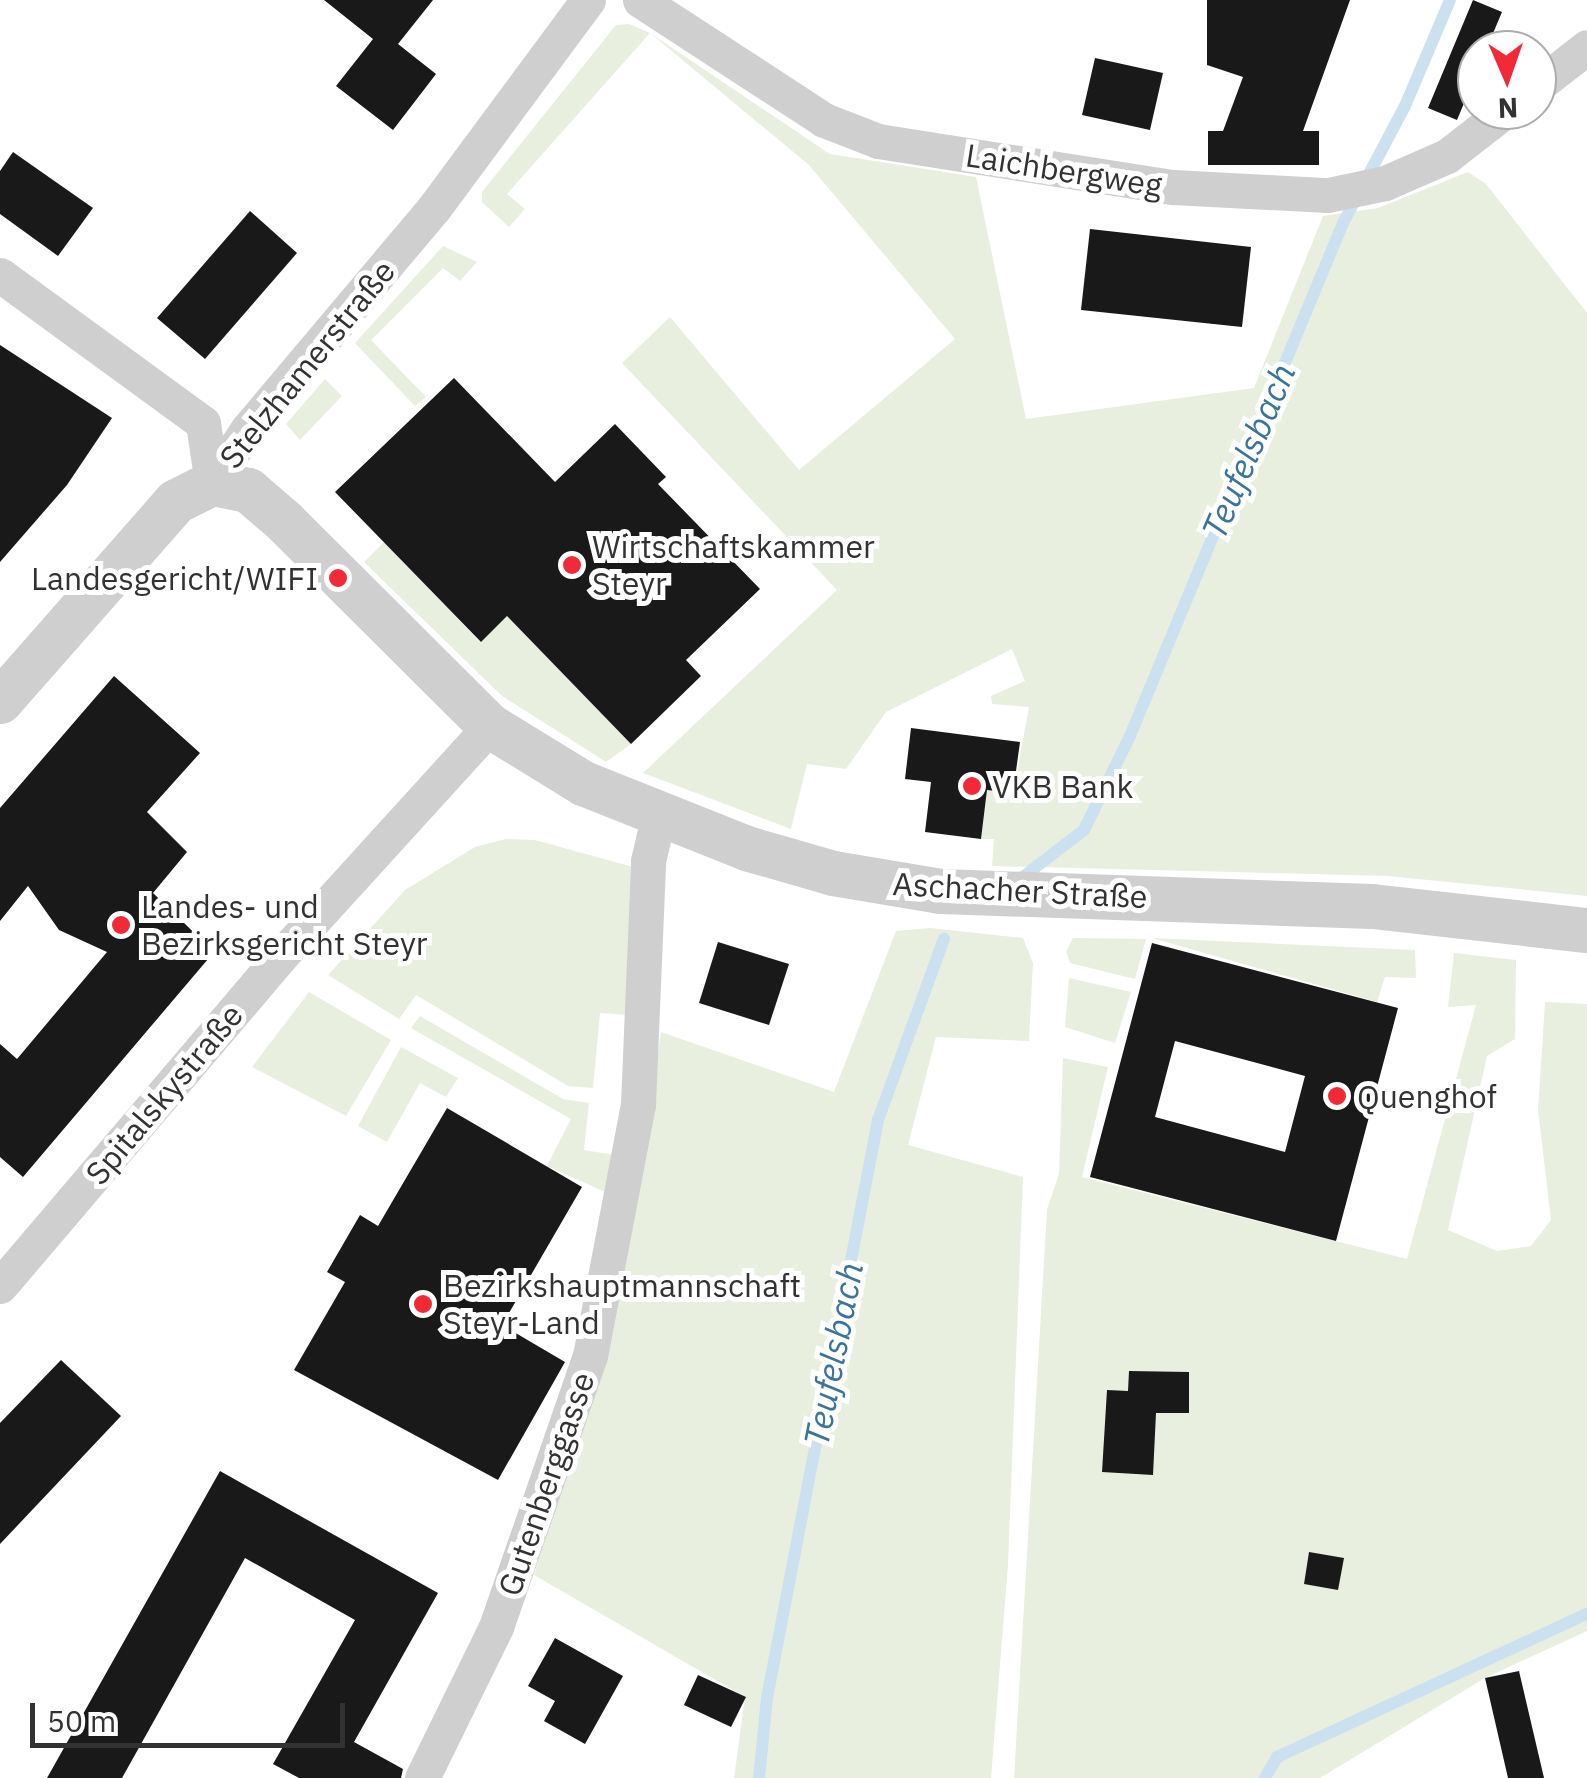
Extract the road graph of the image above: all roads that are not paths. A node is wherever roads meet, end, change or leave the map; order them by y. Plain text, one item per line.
1 (588, 0) edge
2 (640, 0) edge
3 (1587, 47) edge
4 (1557, 70) edge
5 (1480, 130) edge
6 (0, 275) edge
7 (212, 482) junction
8 (0, 702) edge
9 (490, 726) junction
10 (658, 818) junction
11 (1587, 930) edge
12 (0, 1286) edge
13 (422, 1778) edge

1 - 7 street, Stelzhamerstraße
2 - 5 street, Laichbergweg
3 - 4 street
6 - 7 street
7 - 8 street, Stelzhamerstraße
7 - 9 street, Aschacher Straße
9 - 10 street, Aschacher Straße
9 - 12 street, Spitalskystraße
10 - 11 street, Aschacher Straße
10 - 13 street, Gutenberggasse

